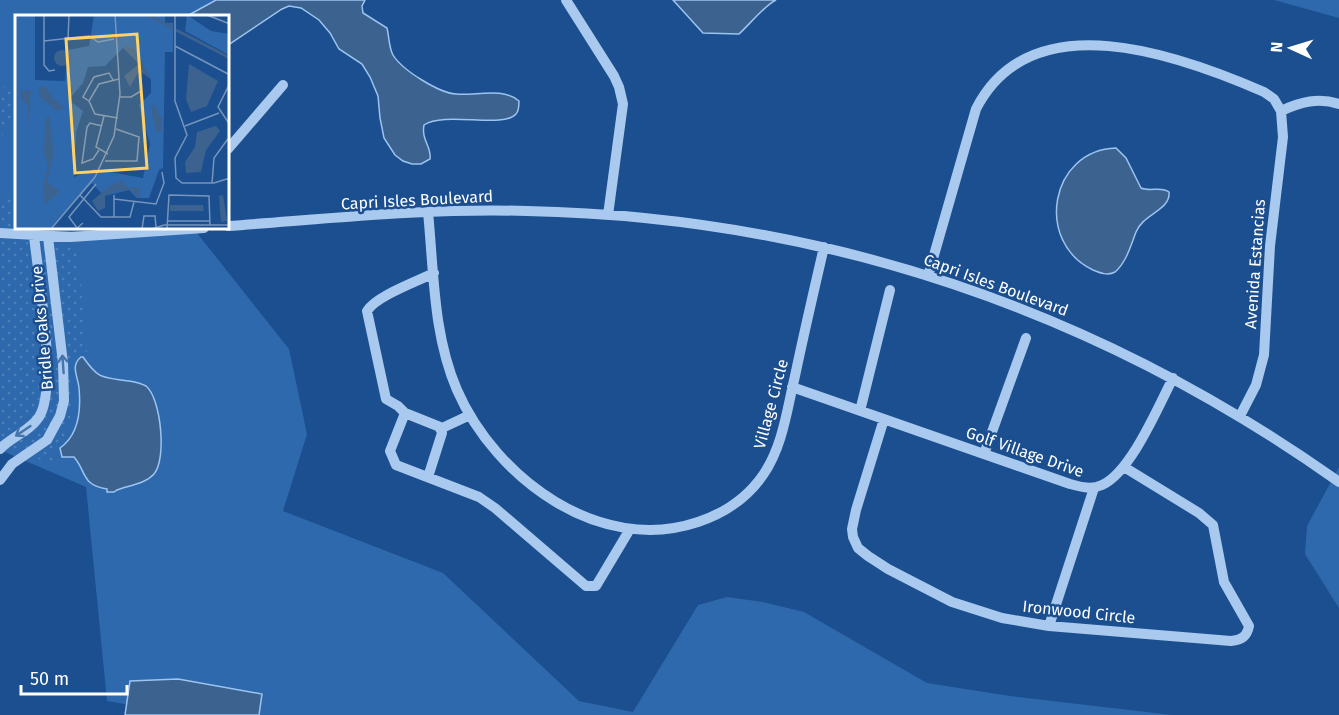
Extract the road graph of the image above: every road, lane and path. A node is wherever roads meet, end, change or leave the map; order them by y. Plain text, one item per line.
1 (566, 0) edge
2 (283, 85) dead end
3 (1339, 104) edge
4 (1281, 111) junction
5 (230, 147) edge
6 (428, 212) junction
7 (608, 215) junction
8 (230, 226) edge
9 (170, 230) edge
10 (0, 232) edge
11 (33, 236) junction
12 (48, 237) junction
13 (824, 248) junction
14 (434, 273) junction
15 (928, 276) junction
16 (890, 290) dead end
17 (1026, 338) dead end
18 (1173, 378) junction
19 (792, 387) junction
20 (44, 408) junction
21 (860, 411) junction
22 (405, 413) junction
23 (470, 415) junction
24 (60, 416) junction
25 (1240, 416) junction
26 (884, 419) junction
27 (440, 429) junction
28 (1, 448) edge
29 (984, 454) junction
30 (12, 464) junction
31 (1124, 467) junction
32 (428, 477) junction
33 (0, 480) edge
34 (1339, 482) edge
35 (1094, 488) junction
36 (630, 529) junction
37 (1049, 626) junction

1 - 7 street
2 - 5 street
3 - 4 street
4 - 15 street
4 - 25 street, Avenida Estancias
6 - 7 street, Capri Isles Boulevard
6 - 8 street, Capri Isles Boulevard
6 - 14 street, Village Circle
7 - 13 street, Capri Isles Boulevard
9 - 12 street
10 - 11 street
11 - 12 street
11 - 20 street, Bridle Oaks Drive
24 -> 12 street, Bridle Oaks Drive
13 - 15 street, Capri Isles Boulevard
13 - 19 street, Village Circle
14 - 22 street
14 - 23 street, Village Circle
15 - 18 street, Capri Isles Boulevard
16 - 21 street
17 - 29 street
18 - 25 street, Capri Isles Boulevard
18 - 31 street, Golf Village Drive
19 - 21 street
19 - 36 street, Village Circle
20 - 24 street, Bridle Oaks Drive
20 -> 28 street, Bridle Oaks Drive
21 - 26 street
22 - 27 street
22 - 32 street
23 - 27 street
23 - 36 street, Village Circle
24 - 30 street, Bridle Oaks Drive
25 - 34 street, Capri Isles Boulevard
26 - 29 street, Golf Village Drive
26 - 37 street, Ironwood Circle
27 - 32 street
28 - 30 street, Bridle Oaks Drive
29 - 35 street, Golf Village Drive
30 - 33 street, Bridle Oaks Drive
31 - 35 street, Golf Village Drive
31 - 37 street, Ironwood Circle
32 - 36 street
35 - 37 street

